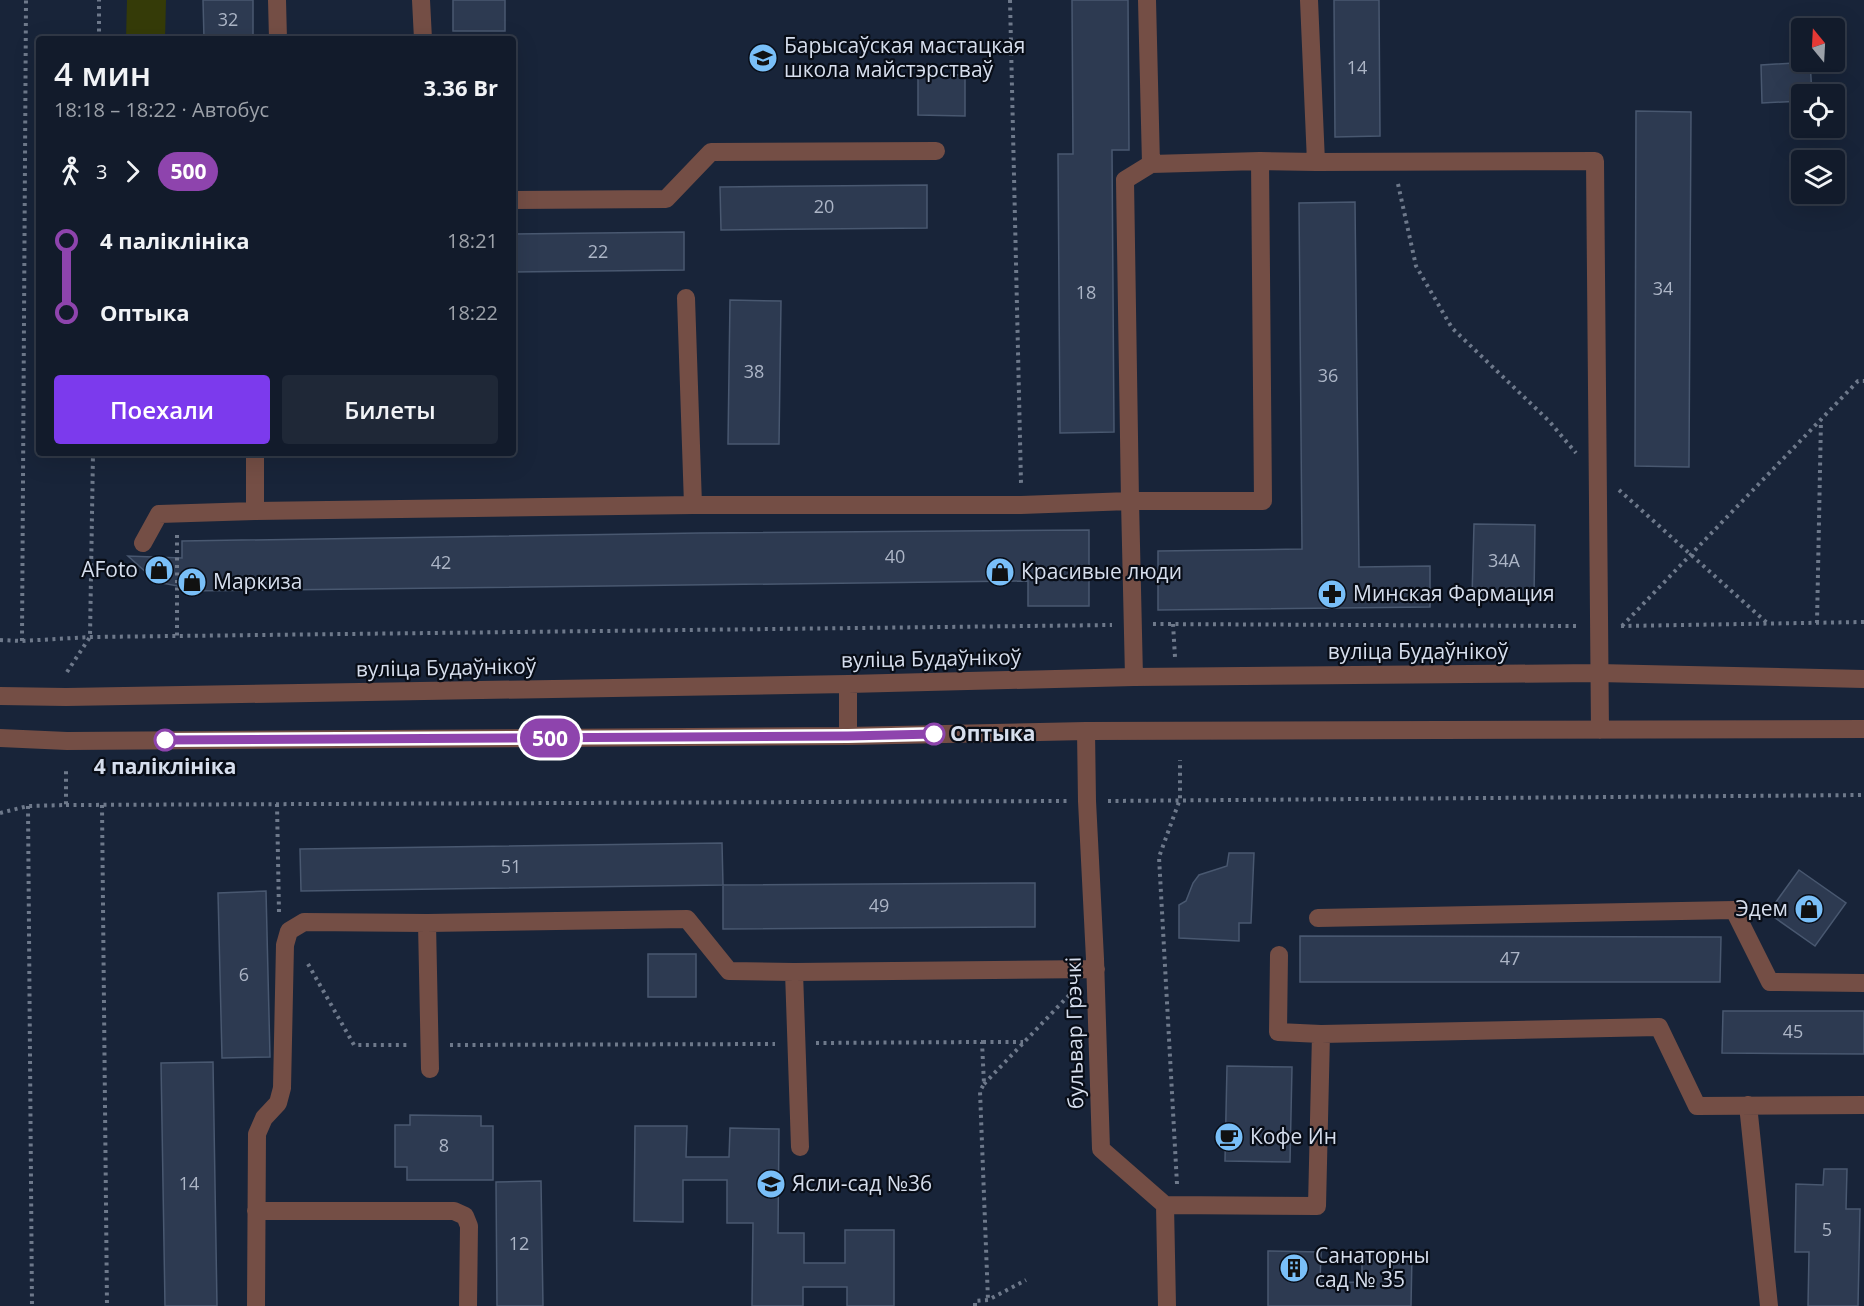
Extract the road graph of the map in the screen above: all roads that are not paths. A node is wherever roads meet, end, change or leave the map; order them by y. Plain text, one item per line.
1 (277, 0) edge
2 (421, 0) edge
3 (1147, 0) edge
4 (1309, 0) edge
5 (278, 36) edge
6 (423, 36) edge
7 (936, 152) dead end
8 (1260, 161) junction
9 (1316, 162) junction
10 (1151, 164) junction
11 (516, 200) edge
12 (686, 298) dead end
13 (255, 456) edge
14 (1130, 501) junction
15 (693, 505) junction
16 (255, 511) junction
17 (143, 543) dead end
18 (1598, 673) junction
19 (1134, 677) junction
20 (1864, 680) edge
21 (848, 684) junction
22 (0, 696) edge
23 (1864, 729) edge
24 (1086, 730) junction
25 (1600, 730) junction
26 (848, 736) junction
27 (0, 738) edge
28 (1318, 918) dead end
29 (427, 922) junction
30 (1280, 955) dead end
31 (1095, 969) junction
32 (794, 972) junction
33 (1864, 983) edge
34 (1321, 1034) junction
35 (430, 1069) dead end
36 (1748, 1105) junction
37 (1864, 1105) edge
38 (800, 1148) dead end
39 (1172, 1205) junction
40 (256, 1211) junction
41 (256, 1306) edge
42 (468, 1306) edge
43 (1167, 1306) edge
44 (1769, 1306) edge

1 - 5 street
2 - 6 street
3 - 10 street
4 - 9 street
7 - 11 street
8 - 9 street
8 - 10 street
8 - 14 street
9 - 18 street
10 - 14 street
12 - 15 street
13 - 16 street
14 - 15 street
14 - 19 street
15 - 16 street
16 - 17 street
18 - 19 street, вуліца Будаўнікоў
18 - 20 street, вуліца Будаўнікоў
18 - 25 street
19 - 21 street, вуліца Будаўнікоў
21 - 22 street, вуліца Будаўнікоў
21 - 26 street
23 - 25 street
24 - 25 street
24 - 26 street
24 - 31 street, бульвар Грэчкі
26 - 27 street
28 - 33 street
29 - 32 street
29 - 35 street
29 - 40 street
30 - 34 street
31 - 32 street
31 - 39 street, бульвар Грэчкі
32 - 38 street
34 - 36 street
34 - 39 street
36 - 37 street
36 - 44 street
39 - 43 street
40 - 41 street
40 - 42 street

